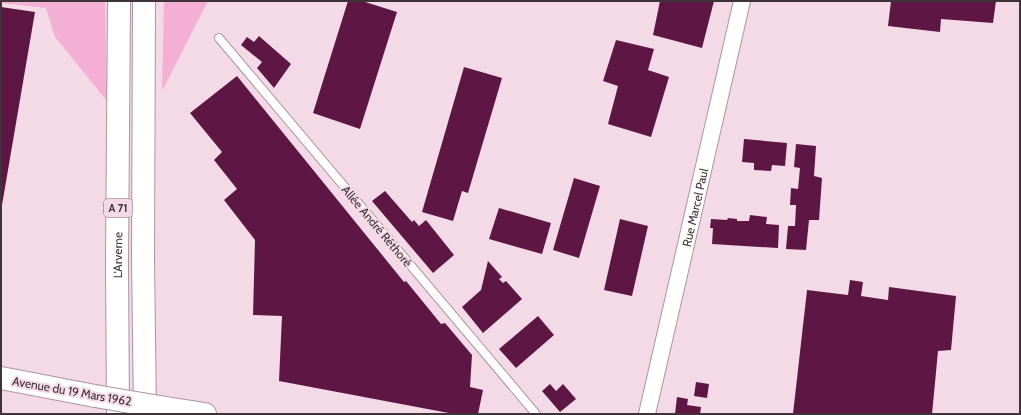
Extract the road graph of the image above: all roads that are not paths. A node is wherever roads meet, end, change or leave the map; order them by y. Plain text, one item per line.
1 (119, 1) edge
2 (144, 1) edge
3 (742, 1) edge
4 (219, 38) dead end
5 (1, 378) edge
6 (118, 414) edge
7 (145, 414) edge
8 (205, 414) edge
9 (536, 414) edge
10 (647, 414) edge

1 - 6 main road, L'Arverne / A 71
2 - 7 main road, A 71
3 - 10 street, Rue Marcel Paul
4 - 9 lane, Allée André Réthoré
5 - 8 main road, Avenue du 19 Mars 1962, bridge

